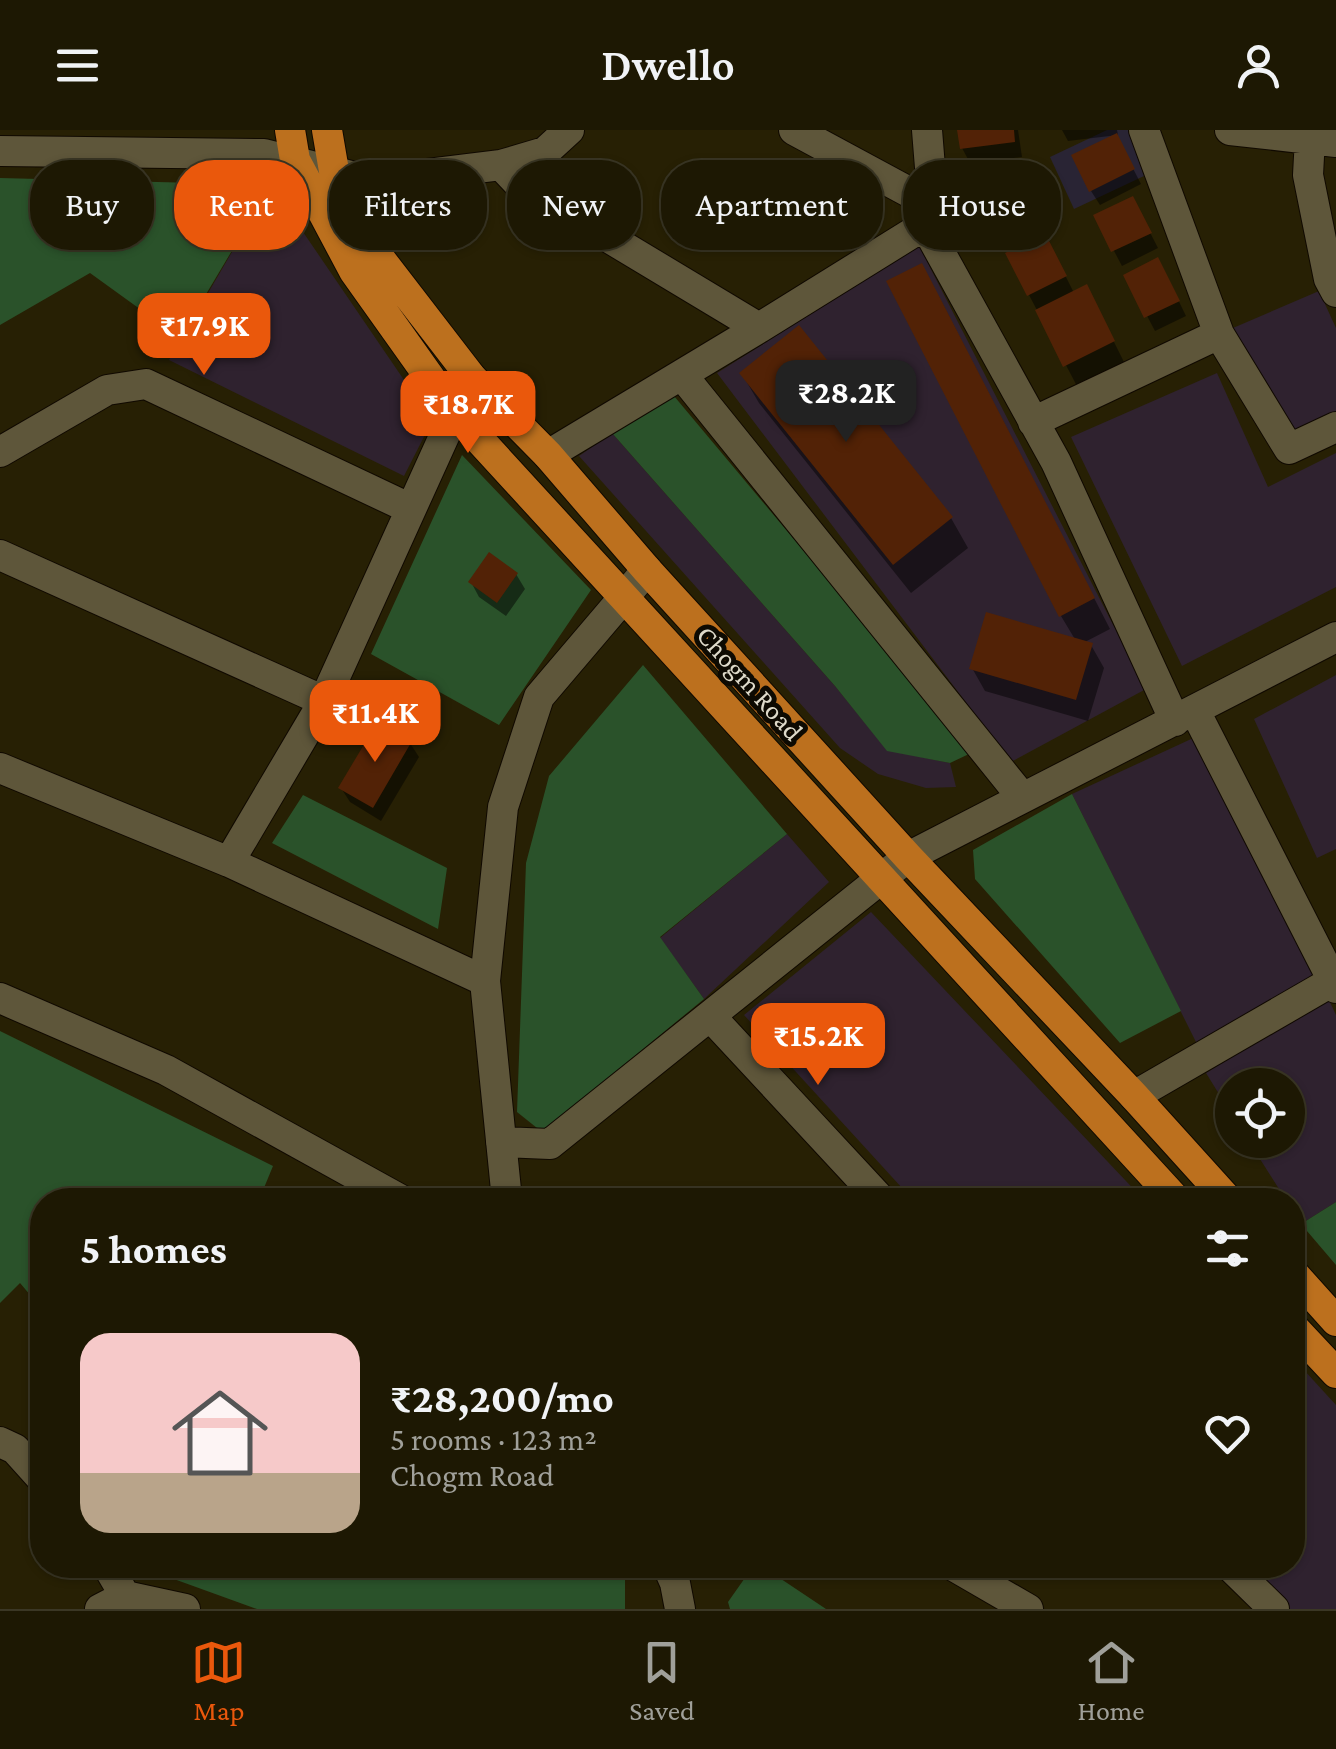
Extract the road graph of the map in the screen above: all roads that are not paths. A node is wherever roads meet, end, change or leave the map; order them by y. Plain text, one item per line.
1 (1, 130) edge
2 (327, 130) edge
3 (569, 130) edge
4 (794, 130) edge
5 (927, 130) edge
6 (1144, 130) edge
7 (1230, 130) edge
8 (1323, 140) edge
9 (292, 145) edge
10 (0, 150) edge
11 (332, 160) edge
12 (928, 160) edge
13 (501, 165) junction
14 (329, 167) edge
15 (487, 167) edge
16 (903, 199) edge
17 (903, 232) edge
18 (375, 250) edge
19 (947, 250) edge
20 (1336, 292) edge
21 (759, 328) junction
22 (1219, 334) junction
23 (682, 375) junction
24 (471, 377) junction
25 (455, 413) junction
26 (1033, 422) junction
27 (1336, 428) edge
28 (0, 452) edge
29 (548, 455) junction
30 (411, 509) junction
31 (0, 555) edge
32 (647, 570) junction
33 (623, 595) junction
34 (1336, 637) edge
35 (324, 701) junction
36 (1185, 716) junction
37 (0, 768) edge
38 (1022, 797) junction
39 (908, 856) junction
40 (229, 862) junction
41 (881, 879) junction
42 (485, 982) junction
43 (1335, 984) edge
44 (0, 998) edge
45 (711, 1017) junction
46 (1134, 1096) junction
47 (501, 1142) junction
48 (378, 1188) edge
49 (506, 1188) edge
50 (870, 1188) edge
51 (1165, 1188) edge
52 (1217, 1188) edge
53 (1305, 1286) edge
54 (1336, 1321) edge
55 (1305, 1340) edge
56 (1336, 1374) edge
57 (0, 1442) edge
58 (30, 1466) edge
59 (673, 1578) edge
60 (974, 1578) edge
61 (1242, 1578) edge
62 (113, 1602) edge
63 (184, 1609) edge
64 (680, 1609) edge
65 (1028, 1609) edge
66 (1274, 1609) edge

1 - 10 street
2 - 11 main road, Chogm Road
3 - 13 street
4 - 16 street
5 - 12 street
6 - 22 street
7 - 8 street
8 - 20 street
9 - 10 street
9 - 14 street
9 - 25 main road, Chogm Road
13 - 15 street
13 - 21 street
17 - 21 street
18 - 24 main road, Chogm Road
19 - 26 street
21 - 23 street
22 - 26 street
22 - 27 street
23 - 29 street
23 - 38 street
24 - 25 street
24 - 29 main road, Chogm Road
25 - 30 street
25 - 33 main road, Chogm Road
26 - 36 street
28 - 30 street
29 - 32 main road, Chogm Road
30 - 35 street
31 - 35 street
32 - 33 street
32 - 39 main road, Chogm Road
33 - 41 main road, Chogm Road
33 - 42 street
34 - 36 street
35 - 40 street
36 - 38 street
36 - 43 street
37 - 40 street
38 - 39 street
39 - 41 street
39 - 46 main road, Chogm Road
40 - 42 street
41 - 45 street
41 - 51 main road, Chogm Road
42 - 47 street
43 - 46 street
44 - 48 street
45 - 47 street
45 - 50 street
46 - 52 main road, Chogm Road
47 - 49 street
53 - 54 main road
55 - 56 main road
57 - 58 street
59 - 64 street
60 - 65 street
61 - 66 street
62 - 63 street

